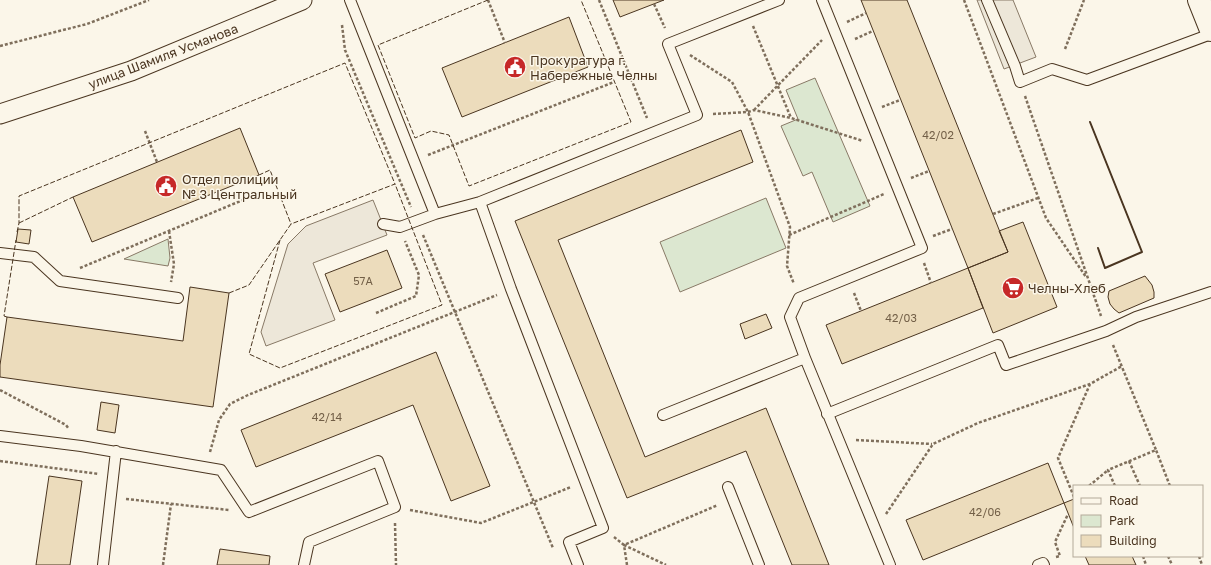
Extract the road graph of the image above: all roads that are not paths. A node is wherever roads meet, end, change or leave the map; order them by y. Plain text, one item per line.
1 (302, 0) edge
2 (350, 0) edge
3 (779, 0) edge
4 (822, 0) edge
5 (987, 0) edge
6 (1199, 0) edge
7 (1211, 30) edge
8 (1211, 34) edge
9 (0, 114) edge
10 (480, 202) junction
11 (435, 214) junction
12 (383, 224) dead end
13 (0, 253) edge
14 (1211, 292) edge
15 (173, 297) road end
16 (804, 358) junction
17 (827, 414) junction
18 (663, 415) dead end
19 (0, 436) edge
20 (116, 451) junction
21 (728, 487) dead end
22 (103, 565) edge
23 (304, 565) edge
24 (578, 565) edge
25 (759, 565) edge
26 (890, 565) edge

1 - 9 street, улица Шамиля Усманова
2 - 11 lane
3 - 10 lane
4 - 16 lane
5 - 8 lane
6 - 7 main road
10 - 11 lane
10 - 24 lane
11 - 12 lane
13 - 15 lane
14 - 17 lane
16 - 17 lane
16 - 18 lane
17 - 26 lane
19 - 20 lane
20 - 22 lane
20 - 23 lane
21 - 25 lane

